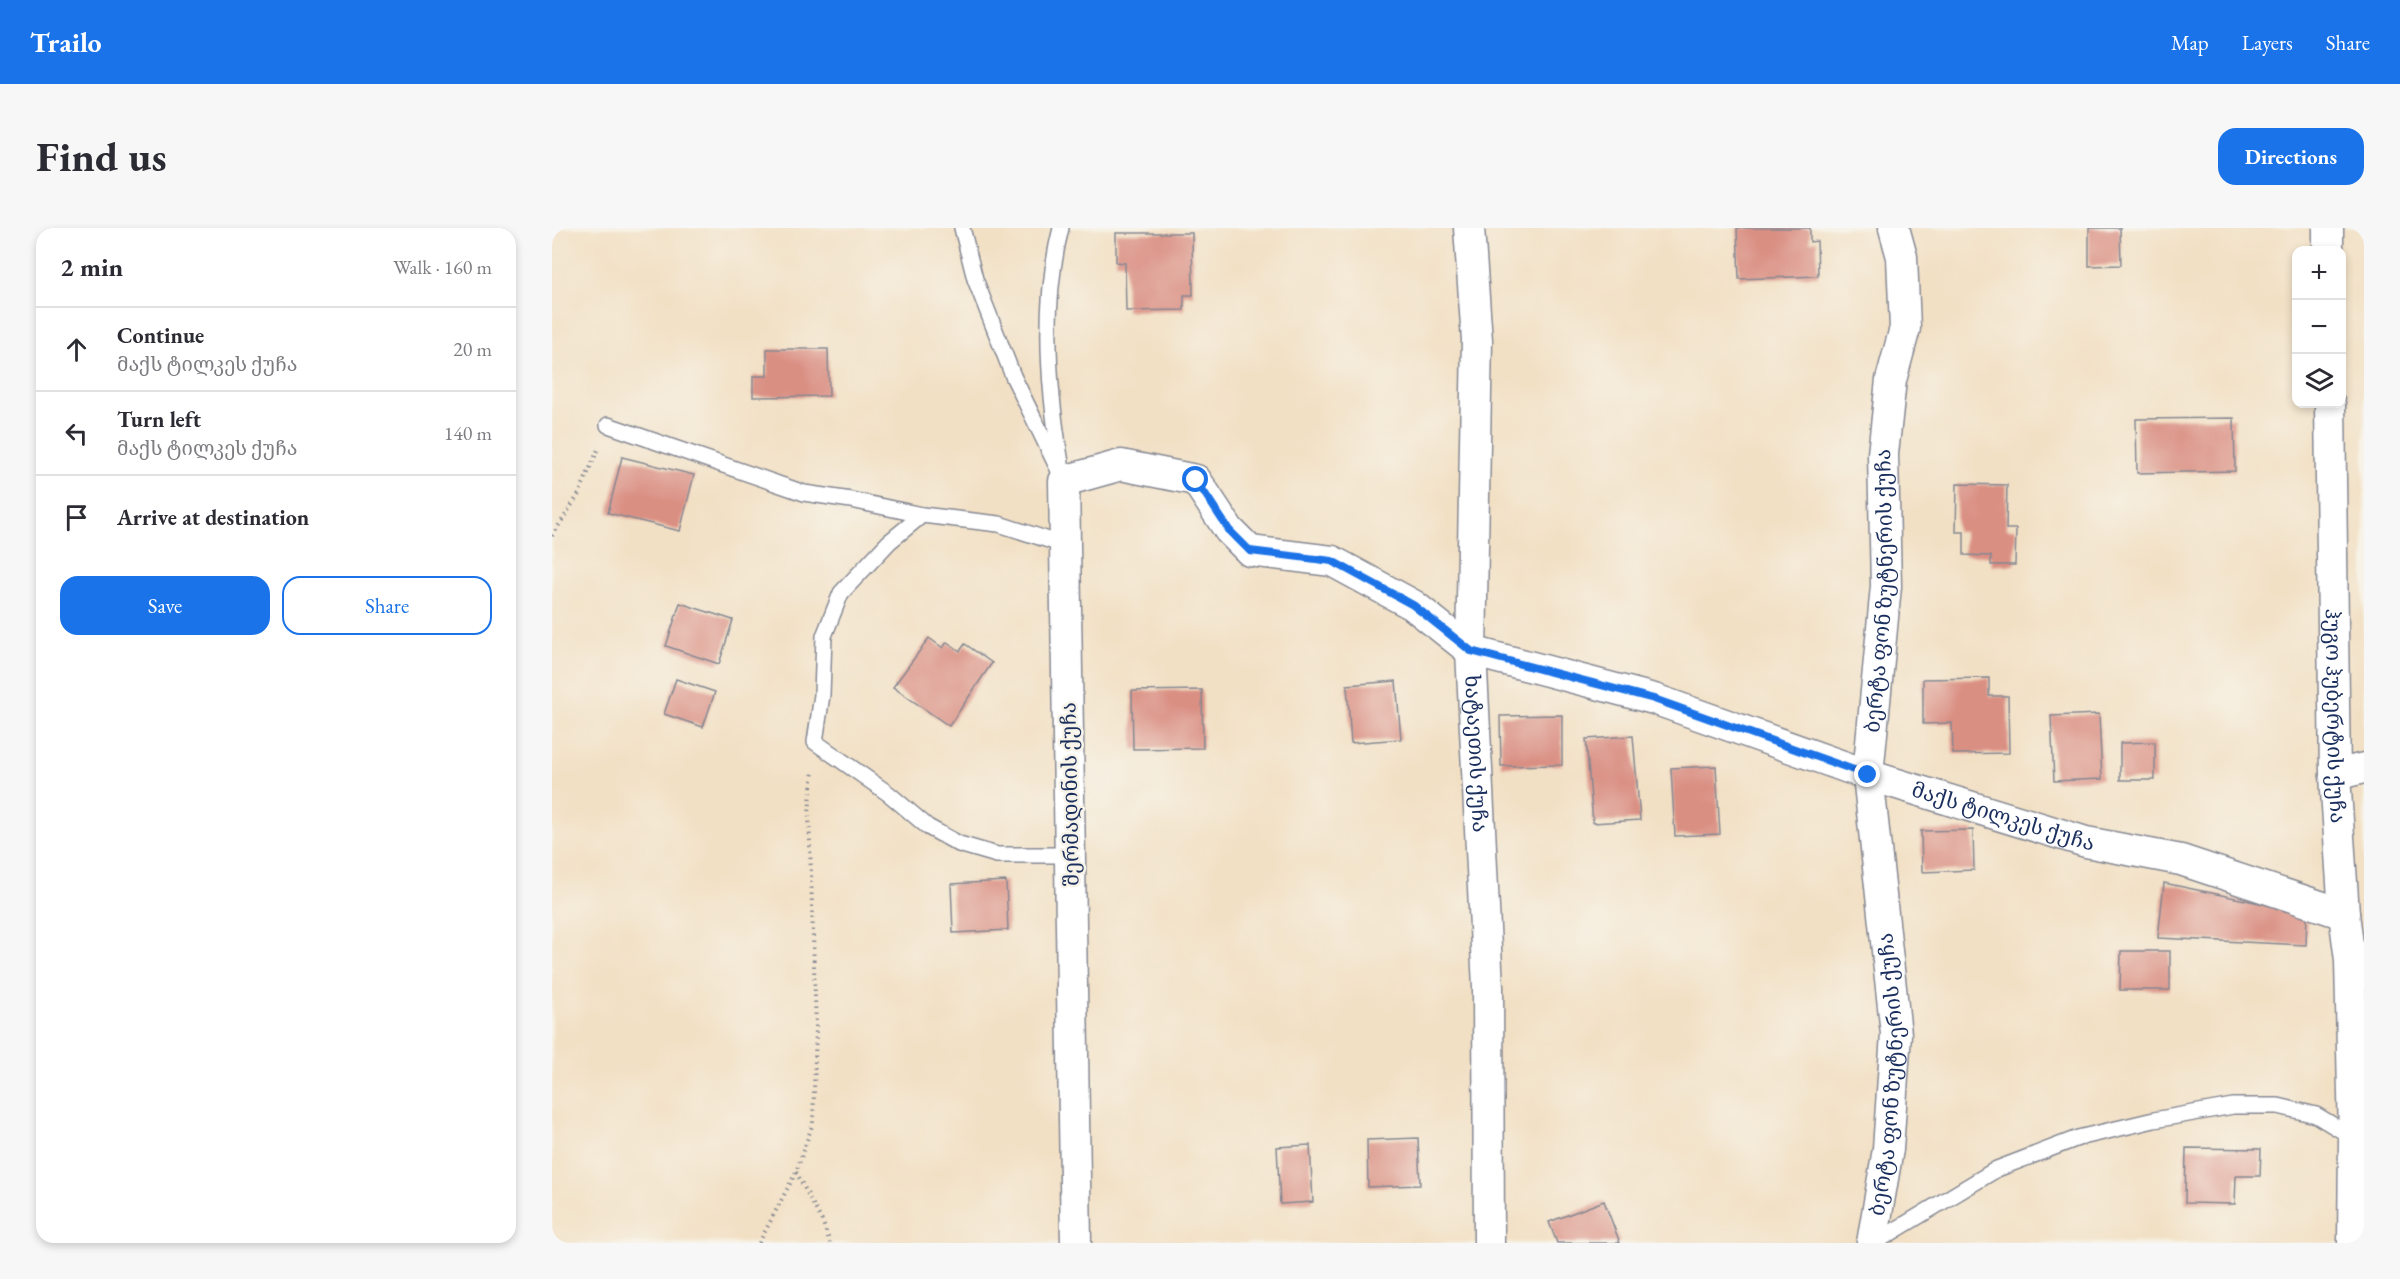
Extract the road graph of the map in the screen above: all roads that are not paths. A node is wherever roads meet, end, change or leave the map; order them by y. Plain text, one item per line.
1 (962, 228) edge
2 (1061, 228) edge
3 (1469, 228) edge
4 (1893, 228) edge
5 (2328, 228) edge
6 (2328, 246) edge
7 (2330, 408) edge
8 (608, 425) road end
9 (1064, 481) junction
10 (922, 515) junction
11 (1065, 546) junction
12 (1471, 651) junction
13 (2364, 768) edge
14 (2335, 774) junction
15 (1868, 775) junction
16 (1071, 855) junction
17 (2344, 914) junction
18 (2357, 961) edge
19 (2354, 1137) junction
20 (1076, 1243) edge
21 (1489, 1243) edge
22 (1873, 1243) edge
23 (2353, 1243) edge

1 - 9 lane
2 - 9 lane
3 - 12 street, ხატაეთის ქუჩა
4 - 15 street, ბერტა ფონ ზუტნერის ქუჩა
5 - 6 street
7 - 14 street, ჰუგო ჰუბერტის ქუჩა
8 - 10 lane
9 - 11 street, შერმადინის ქუჩა
9 - 12 street, მაქს ტილკეს ქუჩა
10 - 11 lane
10 - 16 lane
11 - 16 street, შერმადინის ქუჩა
12 - 15 street, მაქს ტილკეს ქუჩა
12 - 21 street, ხატაეთის ქუჩა
13 - 14 street
14 - 17 street, ჰუგო ჰუბერტის ქუჩა
15 - 17 street, მაქს ტილკეს ქუჩა
15 - 22 street, ბერტა ფონ ზუტნერის ქუჩა
16 - 20 street, შერმადინის ქუჩა
17 - 18 street, ჰუგო ჰუბერტის ქუჩა
18 - 19 street, ჰუგო ჰუბერტის ქუჩა
19 - 22 lane
19 - 23 street, ჰუგო ჰუბერტის ქუჩა

